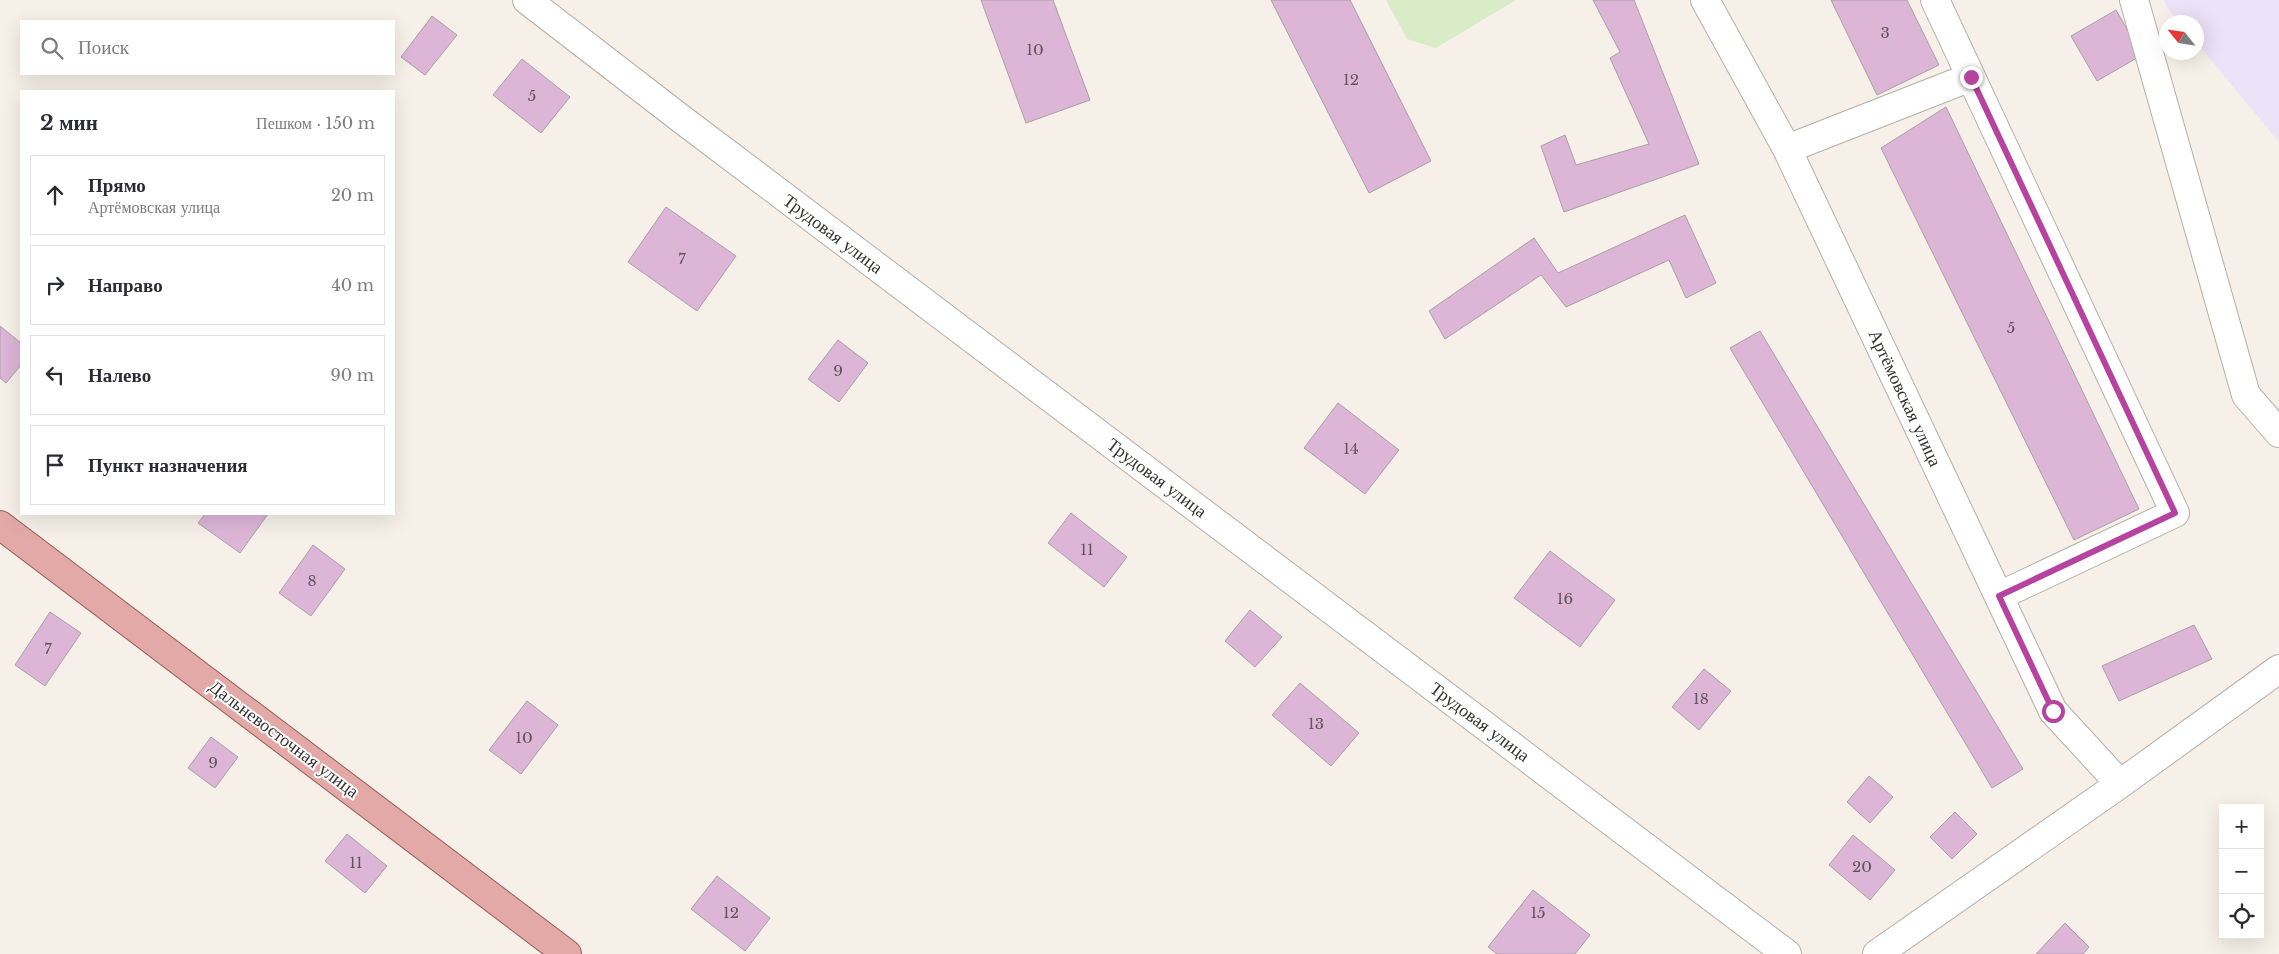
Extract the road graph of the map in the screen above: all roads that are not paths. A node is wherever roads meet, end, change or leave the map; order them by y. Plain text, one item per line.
1 (527, 0) edge
2 (1705, 0) edge
3 (1935, 0) edge
4 (2134, 0) edge
5 (1971, 77) junction
6 (1787, 149) junction
7 (2279, 433) edge
8 (0, 525) edge
9 (1999, 596) junction
10 (2279, 669) edge
11 (2120, 784) junction
12 (567, 954) edge
13 (1787, 954) edge
14 (1877, 954) edge

1 - 13 street, Трудовая улица
2 - 6 street, Артёмовская улица
3 - 5 street
4 - 7 street
5 - 6 street
5 - 9 street
6 - 9 street, Артёмовская улица
8 - 12 main road, Дальневосточная улица
9 - 11 street, Артёмовская улица
10 - 11 street
11 - 14 street

